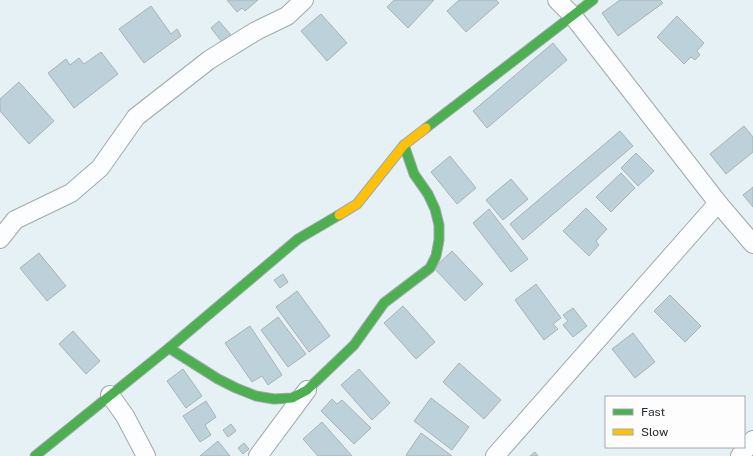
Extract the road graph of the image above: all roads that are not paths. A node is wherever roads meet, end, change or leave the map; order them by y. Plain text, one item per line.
1 (304, 0) edge
2 (558, 0) edge
3 (593, 0) edge
4 (573, 16) junction
5 (404, 145) junction
6 (718, 203) junction
7 (0, 239) edge
8 (753, 244) edge
9 (169, 348) junction
10 (307, 390) junction
11 (110, 395) junction
12 (753, 440) edge
13 (35, 456) edge
14 (146, 456) edge
15 (258, 456) edge
16 (495, 456) edge
17 (740, 456) edge

1 - 7 street
2 - 4 street
3 - 4 street
4 - 5 street
4 - 6 street
5 - 9 street
5 - 10 street
6 - 8 street
6 - 16 street
9 - 10 street
9 - 11 street
10 - 15 street
11 - 13 street
11 - 14 street
12 - 17 street

